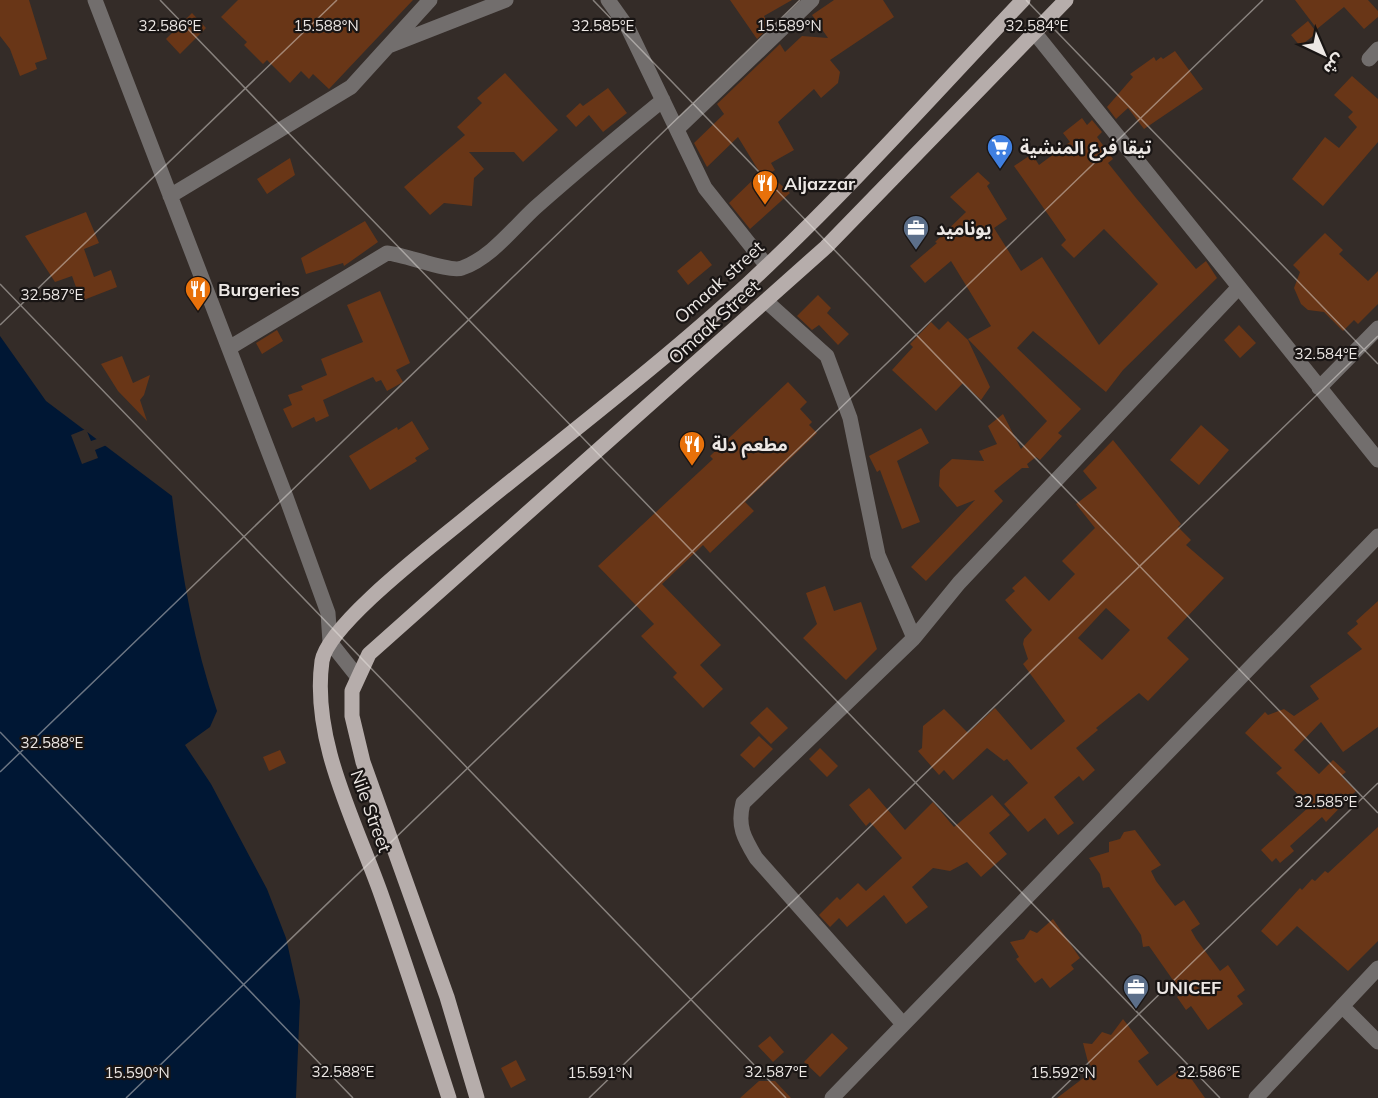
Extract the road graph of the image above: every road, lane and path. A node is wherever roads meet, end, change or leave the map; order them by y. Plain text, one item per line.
1 (95, 0) edge
2 (430, 0) edge
3 (506, 0) edge
4 (608, 0) edge
5 (812, 0) edge
6 (1023, 0) edge
7 (1066, 0) edge
8 (1034, 32) junction
9 (388, 46) junction
10 (663, 100) junction
11 (677, 129) junction
12 (171, 196) junction
13 (767, 266) junction
14 (1239, 287) junction
15 (767, 302) junction
16 (1378, 328) edge
17 (229, 348) junction
18 (1319, 388) junction
19 (1378, 460) edge
20 (1378, 536) edge
21 (412, 562) joint
22 (914, 638) junction
23 (330, 642) junction
24 (369, 654) joint
25 (357, 676) junction
26 (1378, 968) edge
27 (1342, 1006) junction
28 (903, 1024) junction
29 (1378, 1042) edge
30 (449, 1098) edge
31 (477, 1098) edge
32 (832, 1098) edge
33 (1256, 1098) edge

1 - 12 street
2 - 9 street
3 - 9 street
4 - 10 street
5 - 11 street
6 - 13 main road, Omaak street
7 - 8 main road, Omaak Street
8 - 14 street
8 - 15 main road, Omaak Street
9 - 12 street
10 - 11 street
10 - 17 street
11 - 13 street
12 - 17 street
13 - 21 main road, Omaak street
14 - 18 street
14 - 22 street
15 - 22 street
15 - 24 main road, Omaak Street
16 - 18 street
17 - 23 street
18 - 19 street
20 - 28 street
21 - 23 main road, Nile Street
22 - 28 street
23 - 25 street
23 - 30 main road, Nile Street
24 - 25 main road, Nile Street
25 - 31 main road, Nile Street
26 - 27 street
27 - 29 street
27 - 33 street
28 - 32 street

